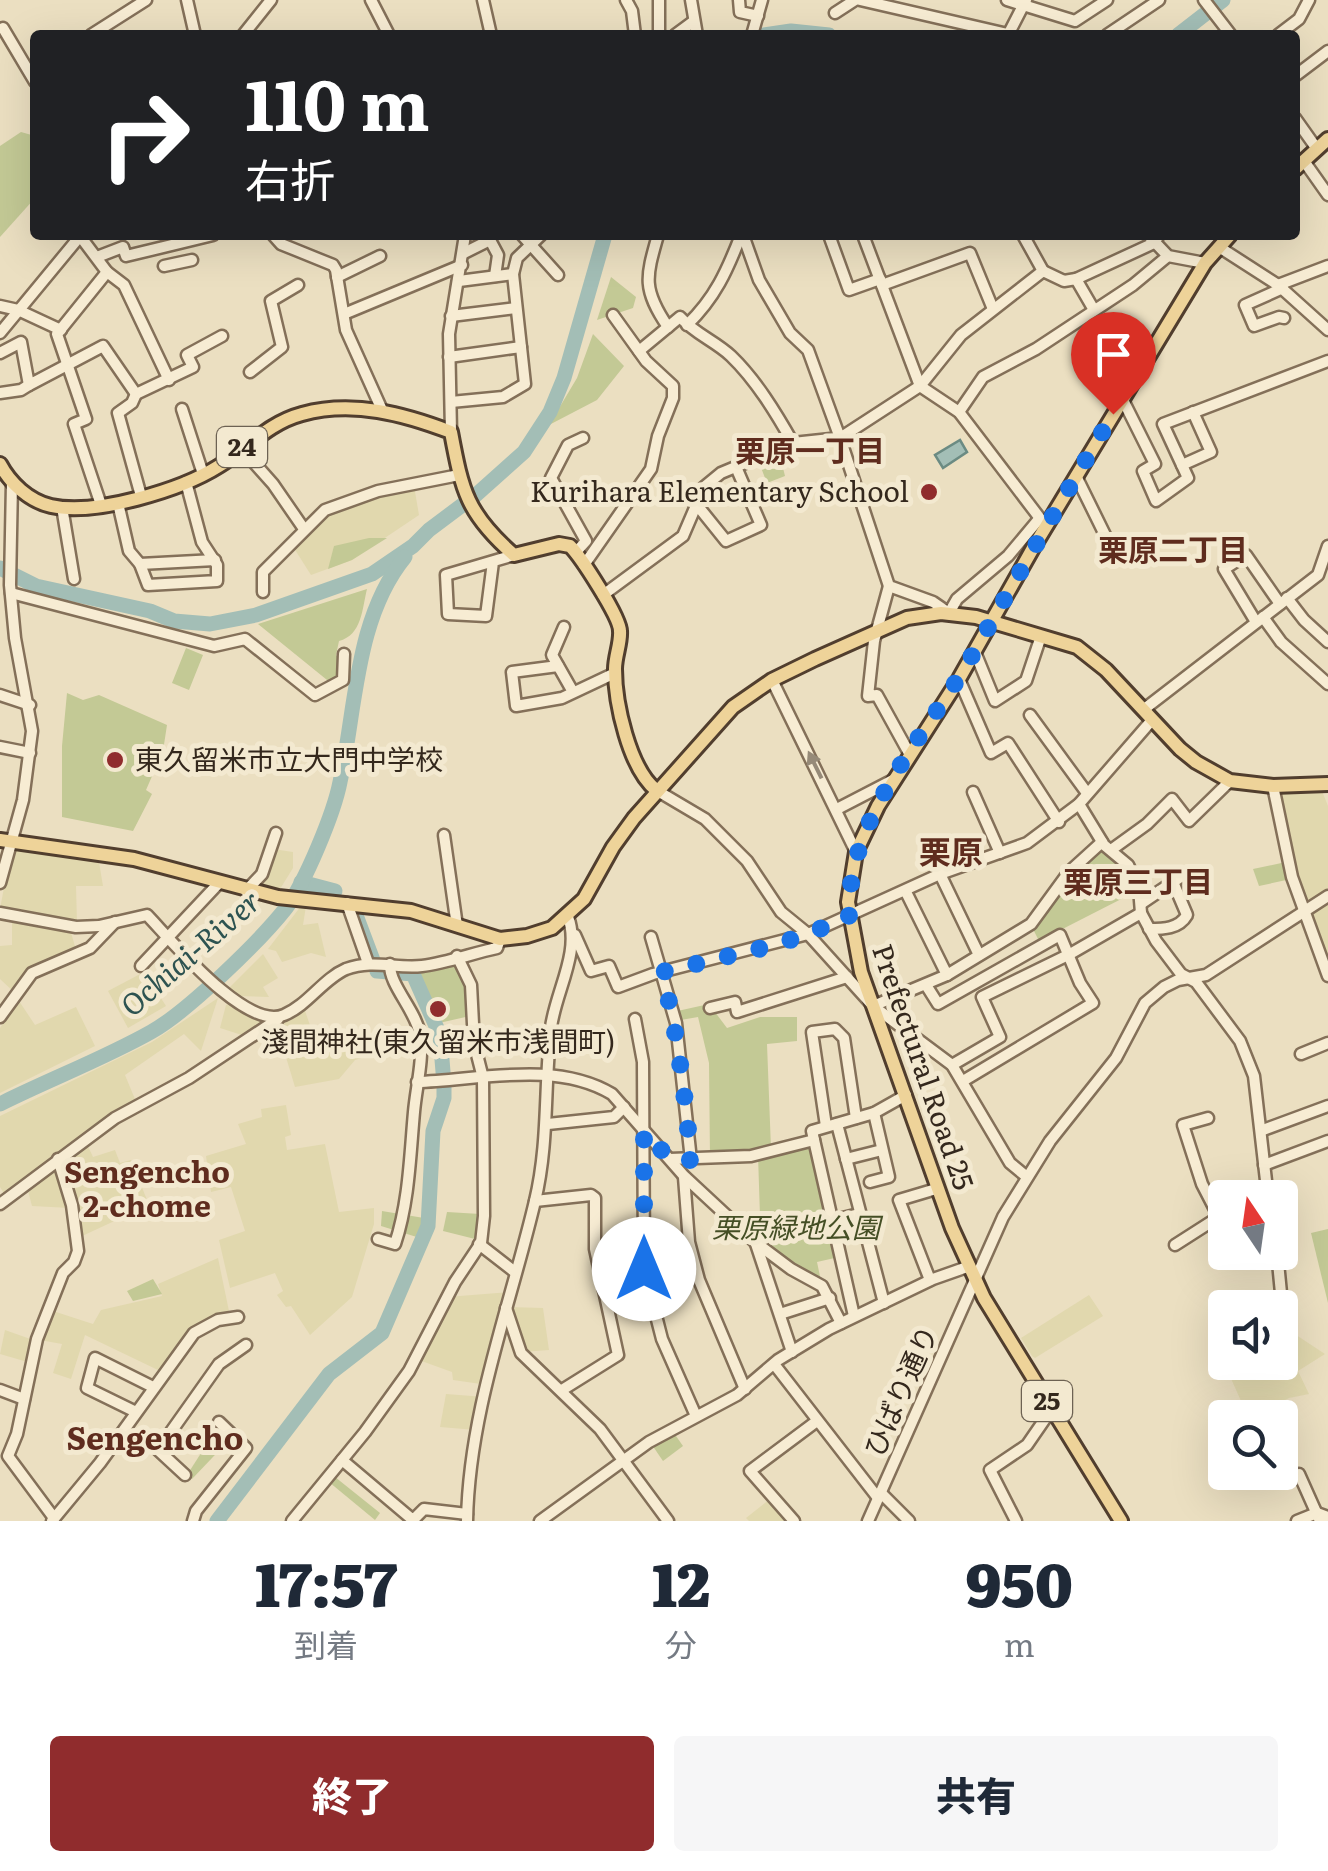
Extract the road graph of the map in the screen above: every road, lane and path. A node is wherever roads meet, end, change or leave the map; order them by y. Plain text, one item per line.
1 (146, 0) edge
2 (187, 0) edge
3 (271, 0) edge
4 (371, 0) edge
5 (483, 0) edge
6 (626, 0) edge
7 (659, 0) edge
8 (691, 0) edge
9 (739, 0) edge
10 (762, 0) edge
11 (857, 0) edge
12 (1007, 0) edge
13 (1107, 0) edge
14 (1158, 0) edge
15 (1204, 0) edge
16 (1309, 0) edge
17 (1025, 2) edge
18 (835, 13) dead end
19 (757, 19) junction
20 (694, 20) junction
21 (3, 28) dead end
22 (99, 30) edge
23 (194, 30) edge
24 (250, 30) edge
25 (386, 30) edge
26 (490, 30) edge
27 (634, 30) edge
28 (659, 30) edge
29 (681, 30) edge
30 (696, 30) edge
31 (754, 30) edge
32 (988, 30) edge
33 (1012, 30) edge
34 (1113, 30) edge
35 (1227, 30) edge
36 (1285, 30) edge
37 (1328, 51) edge
38 (30, 69) edge
39 (1300, 72) edge
40 (1300, 125) edge
41 (1328, 139) edge
42 (1317, 149) junction
43 (1300, 165) edge
44 (1328, 196) edge
45 (77, 240) edge
46 (83, 240) edge
47 (277, 240) edge
48 (465, 240) edge
49 (527, 240) edge
50 (537, 240) edge
51 (656, 240) edge
52 (740, 240) edge
53 (744, 240) edge
54 (831, 240) edge
55 (865, 240) edge
56 (1027, 240) edge
57 (1150, 240) edge
58 (1156, 240) edge
59 (1225, 240) edge
60 (158, 241) edge
61 (532, 246) junction
62 (1218, 247) junction
63 (380, 256) dead end
64 (1168, 256) junction
65 (97, 257) junction
66 (463, 259) junction
67 (192, 260) dead end
68 (1205, 263) junction
69 (164, 266) dead end
70 (1328, 266) edge
71 (1043, 271) junction
72 (107, 272) junction
73 (514, 274) junction
74 (496, 276) junction
75 (558, 276) dead end
76 (337, 277) junction
77 (1076, 279) junction
78 (459, 281) junction
79 (881, 282) junction
80 (298, 286) dead end
81 (1281, 286) junction
82 (0, 306) edge
83 (516, 308) junction
84 (993, 309) junction
85 (18, 310) junction
86 (1094, 310) junction
87 (344, 314) junction
88 (613, 315) dead end
89 (451, 316) junction
90 (1284, 318) dead end
91 (687, 325) junction
92 (668, 328) junction
93 (61, 330) junction
94 (1328, 330) edge
95 (0, 333) edge
96 (222, 336) dead end
97 (520, 347) junction
98 (639, 351) junction
99 (0, 352) edge
100 (449, 357) junction
101 (1328, 361) edge
102 (68, 363) junction
103 (250, 372) dead end
104 (169, 380) junction
105 (29, 385) junction
106 (920, 386) junction
107 (0, 393) edge
108 (136, 394) junction
109 (1122, 398) junction
110 (450, 402) junction
111 (182, 408) dead end
112 (382, 410) junction
113 (959, 412) junction
114 (1193, 412) junction
115 (1162, 424) junction
116 (451, 432) junction
117 (1140, 433) junction
118 (584, 438) dead end
119 (840, 438) junction
120 (792, 442) junction
121 (241, 448) junction
122 (0, 464) edge
123 (1182, 465) junction
124 (736, 466) junction
125 (203, 474) junction
126 (1076, 476) junction
127 (461, 481) junction
128 (186, 482) junction
129 (12, 483) junction
130 (141, 496) junction
131 (118, 503) junction
132 (101, 505) junction
133 (697, 505) junction
134 (62, 508) junction
135 (1043, 522) junction
136 (304, 528) junction
137 (1106, 539) dead end
138 (1328, 546) edge
139 (576, 552) junction
140 (514, 555) junction
141 (216, 560) junction
142 (493, 562) junction
143 (140, 564) junction
144 (1325, 564) edge
145 (584, 565) junction
146 (74, 579) dead end
147 (889, 586) junction
148 (10, 587) junction
149 (263, 592) dead end
150 (603, 595) junction
151 (1283, 601) junction
152 (949, 613) junction
153 (1260, 619) junction
154 (992, 622) junction
155 (564, 627) dead end
156 (878, 631) junction
157 (1041, 636) junction
158 (1328, 642) edge
159 (974, 652) junction
160 (344, 654) dead end
161 (558, 666) junction
162 (615, 673) junction
163 (958, 679) junction
164 (772, 680) junction
165 (1328, 684) edge
166 (573, 692) junction
167 (0, 696) edge
168 (30, 704) junction
169 (1030, 715) dead end
170 (1148, 715) junction
171 (0, 747) edge
172 (30, 753) junction
173 (909, 754) junction
174 (892, 780) junction
175 (1230, 781) junction
176 (1328, 784) edge
177 (1273, 786) junction
178 (656, 790) junction
179 (973, 792) dead end
180 (1087, 794) junction
181 (1079, 804) junction
182 (837, 809) junction
183 (1059, 822) junction
184 (276, 833) dead end
185 (444, 835) dead end
186 (6, 840) edge
187 (1106, 846) junction
188 (856, 852) junction
189 (1000, 853) junction
190 (940, 874) junction
191 (0, 883) edge
192 (218, 884) junction
193 (246, 891) junction
194 (906, 892) junction
195 (1328, 896) edge
196 (347, 903) junction
197 (1141, 908) junction
198 (0, 913) edge
199 (1303, 913) junction
200 (568, 917) junction
201 (849, 918) junction
202 (115, 922) junction
203 (456, 926) junction
204 (1148, 929) junction
205 (808, 934) junction
206 (575, 935) junction
207 (167, 936) junction
208 (651, 937) dead end
209 (500, 939) junction
210 (1070, 954) junction
211 (979, 955) junction
212 (457, 956) junction
213 (141, 966) dead end
214 (382, 967) junction
215 (662, 972) junction
216 (948, 975) junction
217 (1328, 976) edge
218 (847, 977) junction
219 (1188, 979) junction
220 (926, 984) junction
221 (873, 1006) junction
222 (710, 1008) dead end
223 (283, 1016) junction
224 (0, 1017) edge
225 (635, 1019) dead end
226 (1328, 1043) edge
227 (1301, 1054) dead end
228 (952, 1065) junction
229 (550, 1074) junction
230 (483, 1078) junction
231 (963, 1081) junction
232 (417, 1082) junction
233 (906, 1094) junction
234 (1328, 1106) edge
235 (624, 1107) junction
236 (874, 1113) junction
237 (856, 1118) junction
238 (1208, 1118) dead end
239 (548, 1124) junction
240 (832, 1125) junction
241 (1262, 1130) junction
242 (644, 1132) junction
243 (814, 1140) junction
244 (1328, 1141) edge
245 (882, 1150) junction
246 (58, 1159) junction
247 (670, 1159) junction
248 (846, 1159) junction
249 (691, 1160) junction
250 (1264, 1165) junction
251 (684, 1176) junction
252 (1027, 1177) junction
253 (1265, 1180) edge
254 (870, 1182) dead end
255 (936, 1189) junction
256 (1208, 1193) edge
257 (535, 1201) junction
258 (0, 1204) edge
259 (858, 1214) junction
260 (830, 1221) junction
261 (1208, 1224) edge
262 (378, 1239) dead end
263 (755, 1242) junction
264 (480, 1244) junction
265 (1175, 1246) dead end
266 (515, 1272) junction
267 (973, 1273) junction
268 (930, 1280) junction
269 (830, 1298) junction
270 (884, 1303) junction
271 (506, 1307) junction
272 (780, 1314) junction
273 (854, 1316) junction
274 (238, 1317) dead end
275 (841, 1323) junction
276 (246, 1345) dead end
277 (792, 1352) junction
278 (774, 1364) junction
279 (154, 1386) junction
280 (745, 1389) junction
281 (0, 1390) edge
282 (562, 1390) junction
283 (24, 1399) junction
284 (136, 1412) junction
285 (696, 1416) junction
286 (1047, 1416) dead end
287 (817, 1421) junction
288 (219, 1422) dead end
289 (8, 1456) junction
290 (624, 1458) junction
291 (342, 1460) junction
292 (0, 1466) edge
293 (1299, 1474) dead end
294 (185, 1475) dead end
295 (880, 1495) junction
296 (467, 1517) edge
297 (1322, 1517) edge
298 (53, 1520) edge
299 (193, 1521) edge
300 (292, 1521) edge
301 (540, 1521) edge
302 (668, 1521) edge
303 (794, 1521) edge
304 (868, 1521) edge
305 (909, 1521) edge
306 (1016, 1521) edge
307 (1120, 1521) edge
308 (1297, 1521) edge

1 - 22 street
2 - 23 street
3 - 24 street
4 - 25 street
5 - 26 street
6 - 27 street
7 - 28 street
8 - 20 street
9 - 19 street
10 - 19 street
11 - 18 street
11 - 32 street
12 - 17 street
13 - 17 street
14 - 34 street
15 - 35 street
16 - 36 street
17 - 33 street
19 - 31 street
20 - 29 street
20 - 30 street
21 - 38 street
37 - 39 street
40 - 42 street
41 - 42 main road
42 - 43 main road
43 - 44 street
45 - 85 street
46 - 65 street
47 - 76 street
48 - 66 street
49 - 61 street
50 - 61 street
51 - 92 street
52 - 91 street
53 - 119 street
54 - 79 street
55 - 79 street
56 - 71 street
57 - 77 street
58 - 64 street
59 - 62 main road, Prefectural Road 25
60 - 65 street
61 - 73 street
61 - 75 street
62 - 68 main road, Prefectural Road 25
62 - 81 street
63 - 76 street
64 - 68 street
64 - 86 street
65 - 72 street
66 - 74 street
66 - 78 street
66 - 87 street
67 - 69 street
68 - 109 main road, Prefectural Road 25
70 - 81 street
71 - 77 street
71 - 84 street
72 - 93 street
72 - 104 street
73 - 74 street
73 - 83 street
74 - 78 street
76 - 87 street
77 - 86 street
78 - 89 street
79 - 84 street
79 - 106 street
80 - 103 street
81 - 90 street
81 - 94 street
82 - 85 street
83 - 89 street
83 - 97 street
84 - 106 street
85 - 93 street
85 - 95 street
86 - 113 street
87 - 112 street
88 - 98 street
89 - 100 street
91 - 92 street
91 - 120 street
92 - 98 street
93 - 102 street
96 - 104 street
97 - 100 street
97 - 110 street
98 - 145 street
99 - 105 street
100 - 110 street
101 - 114 street
102 - 105 street
102 - 108 street
102 - 132 street
104 - 108 street
105 - 107 street
106 - 113 street
106 - 119 street
108 - 130 street
109 - 117 street
109 - 126 main road, Prefectural Road 25
110 - 116 street
111 - 125 street
112 - 116 main road, 24
112 - 121 main road, 24
113 - 135 street
114 - 115 street
114 - 123 street
115 - 117 street
115 - 123 street
116 - 127 main road
117 - 123 street
118 - 139 street
119 - 120 street
119 - 147 street
120 - 124 street
121 - 125 main road, 24
121 - 136 street
122 - 129 main road, 24
124 - 133 street
124 - 133 street
125 - 128 main road, 24
126 - 135 main road, Prefectural Road 25
126 - 137 street
127 - 136 street
127 - 140 main road
128 - 130 main road, 24
128 - 141 street
129 - 134 main road, 24
129 - 148 street
130 - 131 main road, 24
131 - 132 main road, 24
131 - 143 street
132 - 134 main road, 24
133 - 150 street
134 - 146 street
135 - 152 street
135 - 154 main road, Prefectural Road 25
136 - 149 street
138 - 144 street
139 - 140 main road
139 - 145 main road
140 - 142 street
141 - 143 street
141 - 143 street
142 - 142 street
144 - 151 street
145 - 150 main road
147 - 152 street
147 - 156 street
148 - 160 street
148 - 168 street
150 - 162 main road
151 - 153 street
151 - 153 street
151 - 158 street
152 - 154 main road
152 - 156 main road
153 - 165 street
153 - 170 street
154 - 157 main road
154 - 159 main road, Prefectural Road 25 / 25
155 - 161 street
156 - 164 main road
156 - 173 street
157 - 159 street
157 - 170 main road
159 - 163 main road, Prefectural Road 25 / 25
161 - 166 street
161 - 166 street
162 - 166 street
162 - 178 main road
163 - 173 main road, Prefectural Road 25 / 25
163 - 183 street
164 - 178 main road
182 -> 164 street
167 - 168 street
168 - 172 street
169 - 180 street
170 - 175 main road
170 - 180 street
171 - 172 street
172 - 186 street
173 - 174 main road, Prefectural Road 25 / 25
174 - 182 street
174 - 188 main road, Prefectural Road 25 / 25
175 - 177 main road
175 - 187 street
176 - 177 main road
177 - 199 street
178 - 200 main road
178 - 205 street
179 - 189 street
180 - 181 street
181 - 183 street
181 - 187 street
182 - 188 street
183 - 189 street
184 - 193 street
185 - 203 street
186 - 191 street
186 - 192 main road
187 - 197 street
187 - 211 street
188 - 201 main road, Prefectural Road 25 / 25
189 - 190 street
190 - 194 street
190 - 211 street
192 - 193 main road
192 - 207 street
193 - 196 main road
194 - 201 street
194 - 216 street
195 - 199 street, ひばり通り
196 - 203 main road
196 - 214 street
197 - 204 street
197 - 204 street
197 - 210 street
198 - 202 street
199 - 217 street
199 - 219 street, ひばり通り
200 - 206 street
200 - 209 main road
201 - 205 street
201 - 221 main road, Prefectural Road 25 / 25
202 - 207 street
202 - 224 street
203 - 209 main road
204 - 219 street
205 - 215 street
205 - 218 street
206 - 215 street
206 - 229 street
207 - 213 street
207 - 223 street
208 - 215 street
209 - 212 street
210 - 220 street
210 - 228 street
210 - 231 street
211 - 216 street
212 - 214 street
212 - 230 street
214 - 223 street
214 - 232 street
215 - 249 street
216 - 220 street
218 - 221 street
218 - 222 street
219 - 241 street
219 - 252 street, ひばり通り
220 - 221 street
221 - 228 street
221 - 233 main road, Prefectural Road 25 / 25
223 - 246 street
225 - 242 street
226 - 227 street
228 - 231 street
229 - 230 street
229 - 235 street
229 - 239 street
230 - 232 street
230 - 264 street
231 - 252 street
232 - 262 street
233 - 236 street
233 - 255 main road, Prefectural Road 25 / 25
234 - 241 street
235 - 239 street
235 - 242 street
236 - 237 street
236 - 245 street
237 - 240 street
237 - 240 street
238 - 256 street
239 - 257 street
240 - 243 street
240 - 248 street
241 - 250 street
242 - 247 street
242 - 285 street
243 - 249 street
243 - 260 street
244 - 250 street
245 - 248 street
245 - 254 street
246 - 258 street
246 - 283 street
247 - 249 street
247 - 251 street
248 - 259 street
250 - 253 street
251 - 263 street
251 - 280 street
252 - 267 street, ひばり通り
255 - 267 main road, Prefectural Road 25 / 25
255 - 268 street
257 - 266 street
257 - 282 street
259 - 260 street
259 - 270 street
260 - 273 street
261 - 265 street
263 - 269 street
263 - 272 street
264 - 266 street
264 - 291 street
266 - 271 street
267 - 268 street
267 - 295 street, ひばり通り
267 - 307 main road, Prefectural Road 25 / 25
268 - 270 street
269 - 272 street
269 - 275 street
270 - 273 street
271 - 282 street
271 - 296 street
272 - 277 street
273 - 275 street
274 - 279 street
275 - 277 street
276 - 294 street
277 - 278 street
278 - 280 street
278 - 287 street
279 - 284 street
279 - 284 street
280 - 285 street
281 - 283 street
282 - 290 street
283 - 289 street
284 - 298 street
285 - 290 street
286 - 306 street
287 - 295 street
287 - 303 street
288 - 299 street
289 - 292 street
289 - 298 street
290 - 301 street
290 - 302 street
291 - 296 street
291 - 300 street
293 - 297 street
295 - 304 street, ひばり通り
295 - 305 street
297 - 308 street

